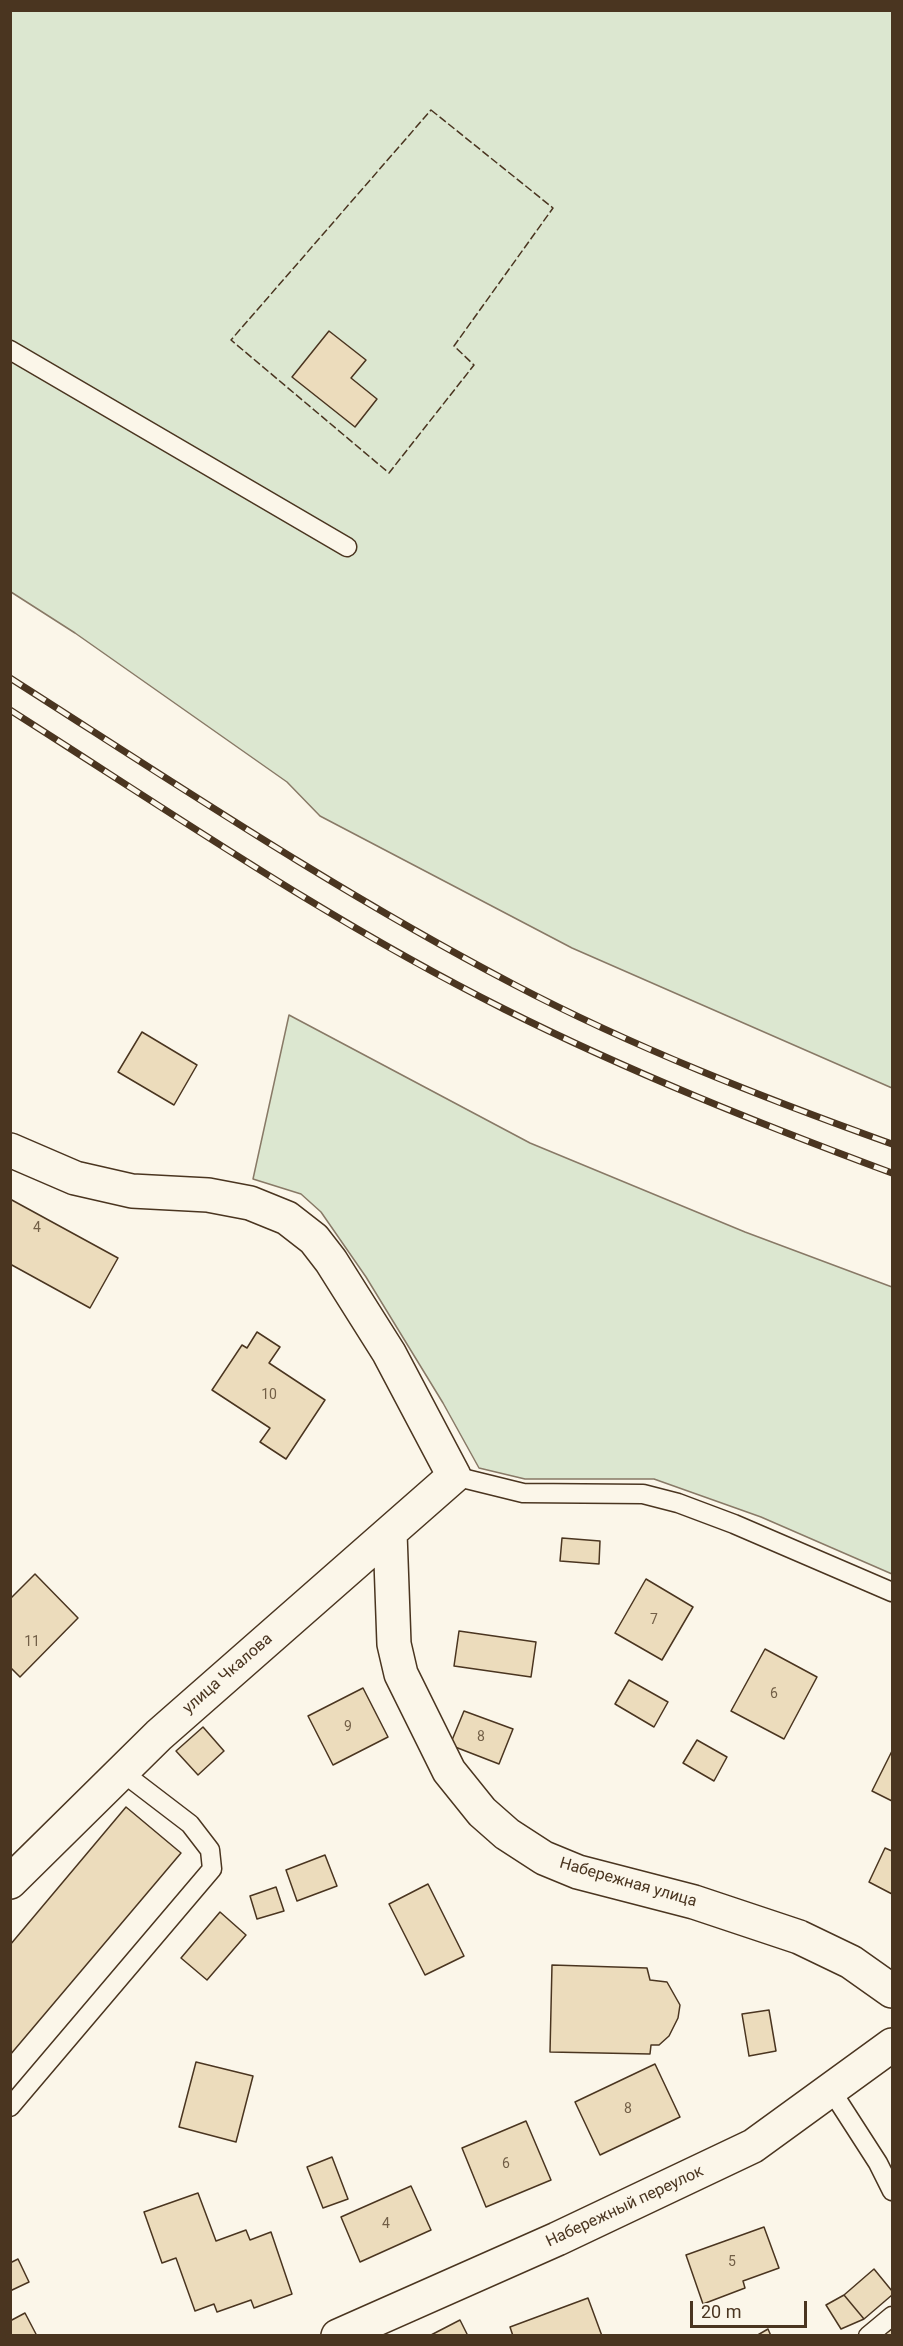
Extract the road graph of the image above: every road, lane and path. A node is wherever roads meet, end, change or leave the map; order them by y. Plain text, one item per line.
1 (10, 350) edge
2 (347, 547) dead end
3 (10, 1150) edge
4 (454, 1476) junction
5 (390, 1533) junction
6 (892, 1592) edge
7 (122, 1772) junction
8 (10, 1882) edge
9 (892, 1991) edge
10 (891, 2051) edge
11 (831, 2090) junction
12 (10, 2107) edge
13 (892, 2191) edge
14 (892, 2316) edge
15 (338, 2336) edge
16 (868, 2336) edge

1 - 2 lane
3 - 4 street
4 - 5 street, улица Чкалова
4 - 6 lane
5 - 7 street, улица Чкалова
5 - 9 street, Набережная улица
7 - 8 street, улица Чкалова
7 - 12 lane
10 - 11 street, Набережный переулок
11 - 13 lane
11 - 15 street, Набережный переулок
14 - 16 lane

